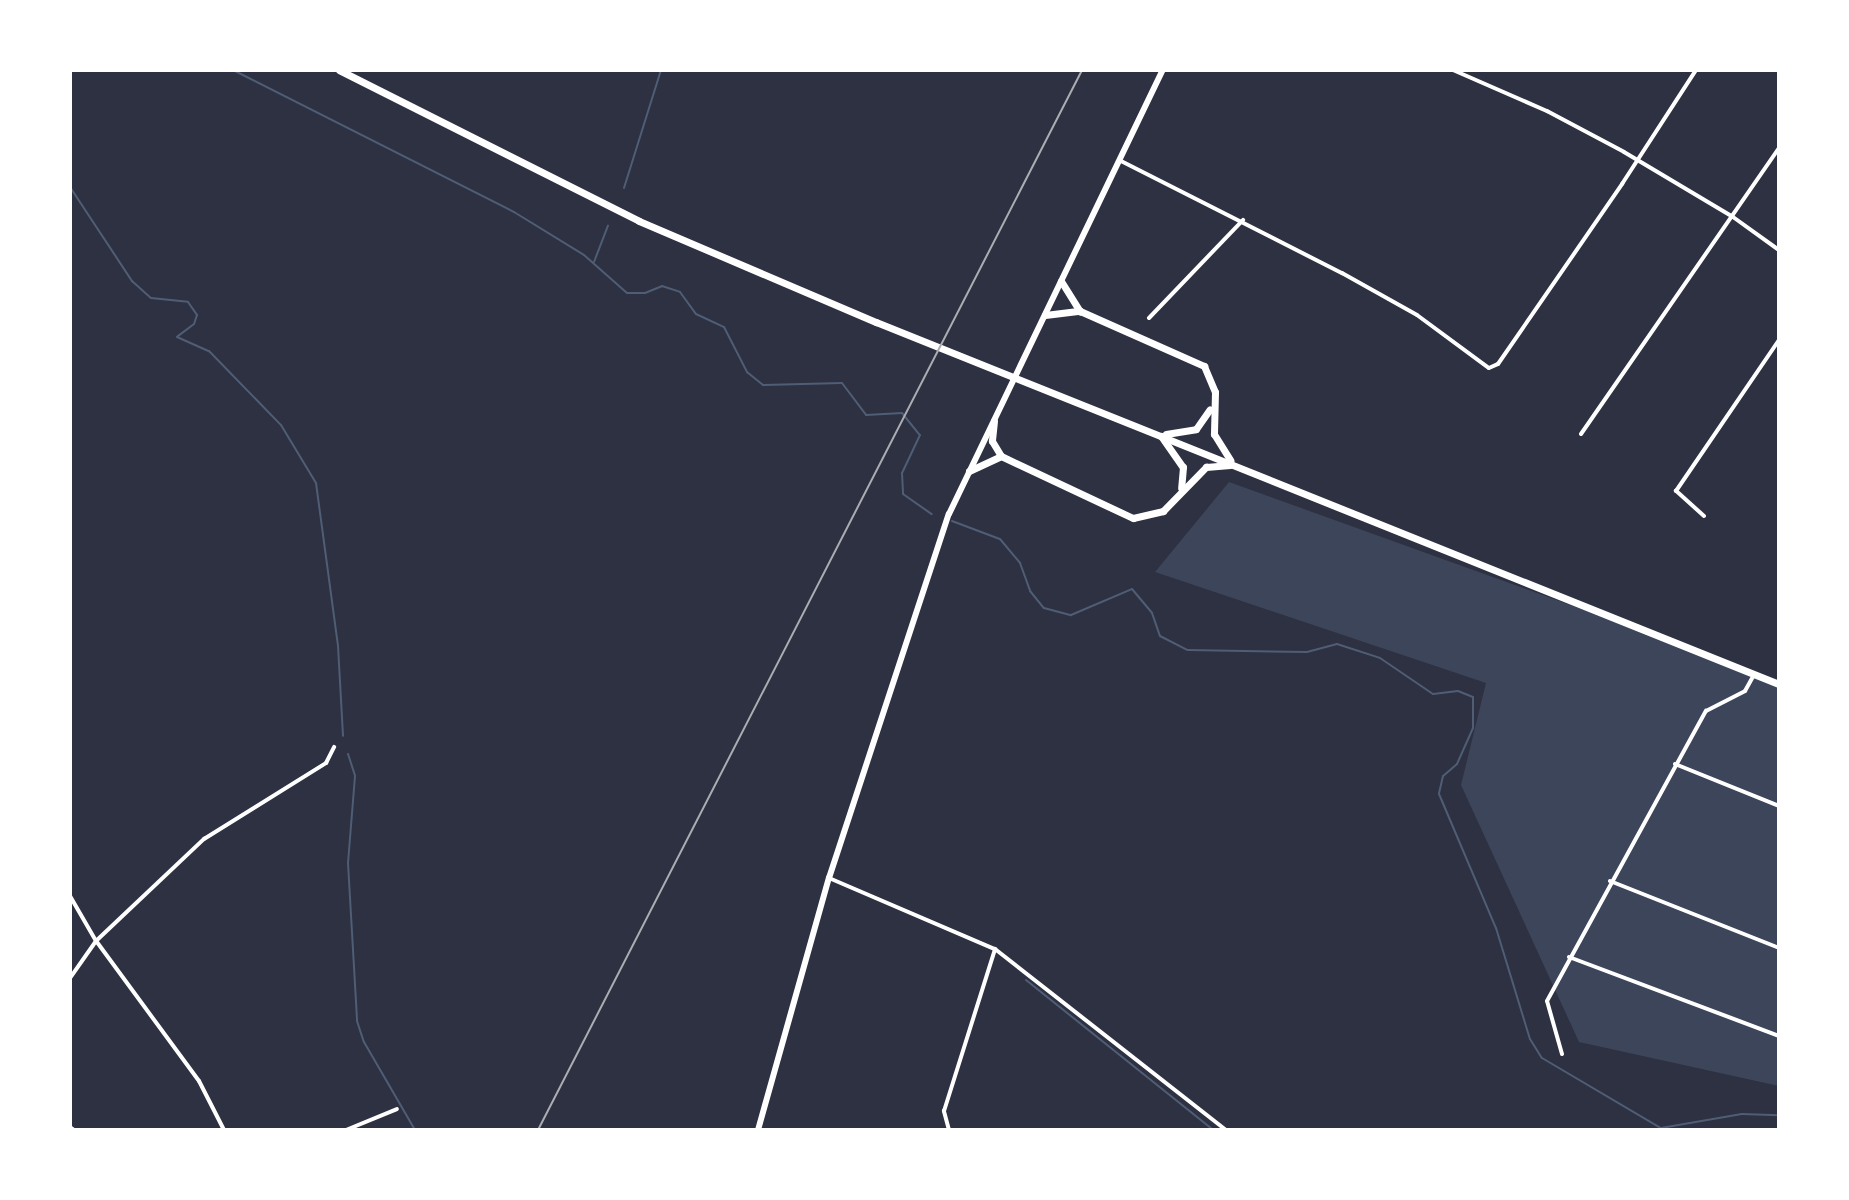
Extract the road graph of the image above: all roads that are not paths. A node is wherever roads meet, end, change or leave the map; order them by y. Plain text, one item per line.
1 (339, 70) edge
2 (1163, 70) edge
3 (1453, 70) edge
4 (1696, 70) edge
5 (1779, 148) edge
6 (1119, 159) junction
7 (1635, 159) junction
8 (1733, 217) junction
9 (1243, 220) junction
10 (1779, 250) edge
11 (1061, 281) junction
12 (1080, 311) junction
13 (1045, 315) junction
14 (1149, 318) dead end
15 (1779, 340) edge
16 (1215, 392) junction
17 (994, 421) junction
18 (1157, 433) junction
19 (1581, 434) dead end
20 (1001, 456) junction
21 (1237, 466) junction
22 (969, 471) junction
23 (1181, 490) junction
24 (1704, 516) dead end
25 (1754, 674) junction
26 (1779, 684) edge
27 (334, 747) dead end
28 (1675, 764) junction
29 (1779, 806) edge
30 (829, 878) junction
31 (1610, 881) junction
32 (70, 896) edge
33 (96, 941) junction
34 (1779, 948) edge
35 (995, 949) junction
36 (1569, 957) junction
37 (70, 978) edge
38 (1779, 1036) edge
39 (1562, 1054) dead end
40 (397, 1109) dead end
41 (224, 1130) edge
42 (346, 1130) edge
43 (758, 1130) edge
44 (949, 1130) edge
45 (1226, 1130) edge

1 - 18 main road
2 - 6 street
3 - 7 street
4 - 7 street
5 - 8 street
6 - 9 street
6 - 11 street
7 - 8 street
7 - 9 street
8 - 10 street
8 - 19 street
9 - 14 street
11 - 12 main road
11 - 13 street
12 - 13 main road
12 - 16 main road
13 - 17 street
15 - 24 street
16 - 18 main road
16 - 21 main road
17 - 20 main road
17 - 22 street
18 - 21 main road
18 - 23 main road
20 - 22 main road
20 - 23 main road
21 - 23 main road
21 - 25 main road
22 - 30 street
25 - 26 main road
25 - 28 street
27 - 33 street
28 - 29 street
28 - 31 street
30 - 35 street
30 - 43 street
31 - 34 street
31 - 36 street
32 - 33 street
33 - 37 street
33 - 41 street
35 - 44 street
35 - 45 street
36 - 38 street
36 - 39 street
40 - 42 street

